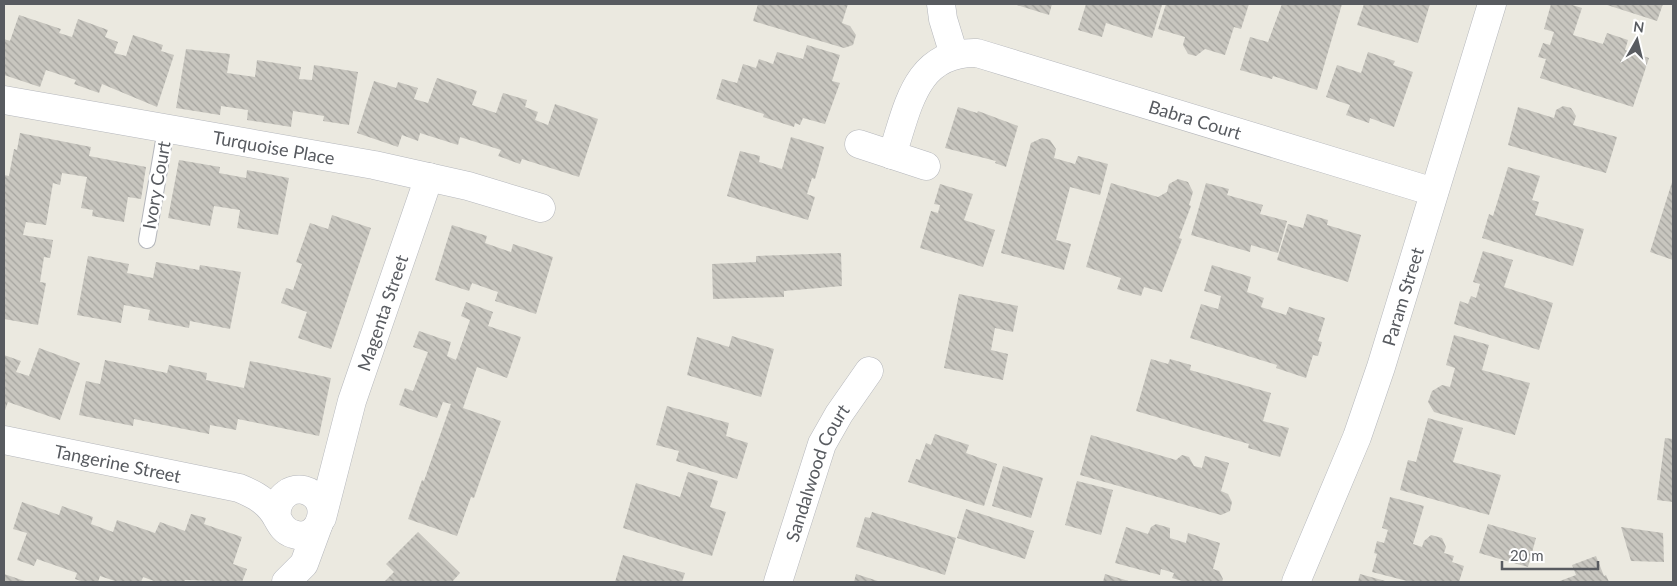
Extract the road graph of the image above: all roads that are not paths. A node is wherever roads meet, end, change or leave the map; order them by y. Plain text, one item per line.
1 (941, 4) edge
2 (1492, 4) edge
3 (954, 55) junction
4 (4, 100) edge
5 (166, 129) junction
6 (859, 144) dead end
7 (892, 155) junction
8 (926, 166) dead end
9 (429, 177) junction
10 (1434, 192) junction
11 (541, 208) dead end
12 (147, 240) dead end
13 (869, 371) dead end
14 (4, 442) edge
15 (338, 449) junction
16 (231, 486) junction
17 (296, 490) junction
18 (279, 522) junction
19 (320, 522) junction
20 (286, 582) edge
21 (778, 582) edge
22 (1296, 582) edge

1 - 3 street
2 - 10 street, Param Street
3 - 7 street, Babra Court
3 - 10 street, Babra Court
4 - 5 street, Turquoise Place
5 - 9 street, Turquoise Place
5 - 12 lane, Ivory Court
6 - 7 street
7 - 8 street
9 - 11 street, Turquoise Place
9 - 15 street, Magenta Street
10 - 22 street, Param Street
13 - 21 street, Sandalwood Court
14 - 16 street, Tangerine Street
15 - 17 street, Magenta Street
15 - 19 street, Magenta Street
16 - 17 street, Tangerine Street
16 - 18 street, Tangerine Street
17 - 18 street
17 - 19 street
18 - 19 street
18 - 20 street, Magenta Street
19 - 20 street, Magenta Street

